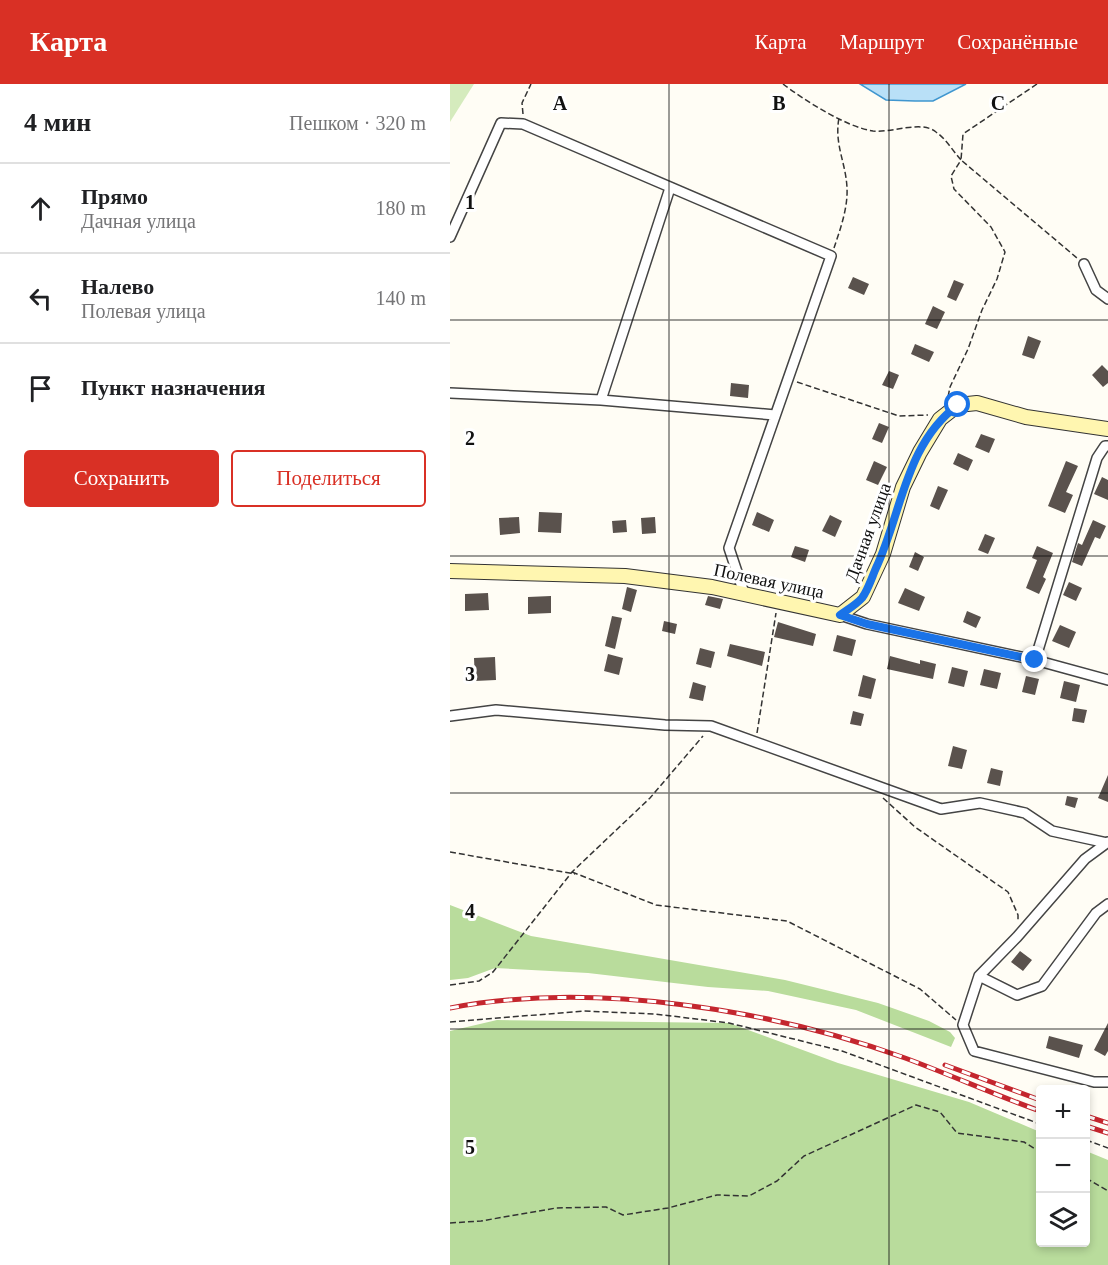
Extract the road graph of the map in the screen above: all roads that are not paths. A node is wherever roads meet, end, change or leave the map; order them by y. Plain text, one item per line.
1 (670, 188) junction
2 (450, 237) edge
3 (1084, 264) road end
4 (1108, 299) edge
5 (450, 393) edge
6 (601, 400) junction
7 (775, 415) junction
8 (1108, 429) edge
9 (1108, 446) edge
10 (450, 571) edge
11 (744, 593) junction
12 (840, 615) junction
13 (1035, 660) junction
14 (1108, 680) edge
15 (450, 716) edge
16 (1107, 842) edge
17 (1108, 904) edge
18 (979, 976) junction
19 (1108, 1082) edge

1 - 2 street
1 - 6 street
1 - 7 street
3 - 4 street
5 - 6 street
6 - 7 street
7 - 11 street
8 - 12 street, Дачная улица
9 - 13 street
10 - 11 street, Полевая улица
11 - 12 street, Полевая улица
12 - 13 street, Полевая улица
13 - 14 street, Полевая улица
15 - 16 street
16 - 18 street
17 - 18 street
18 - 19 street

